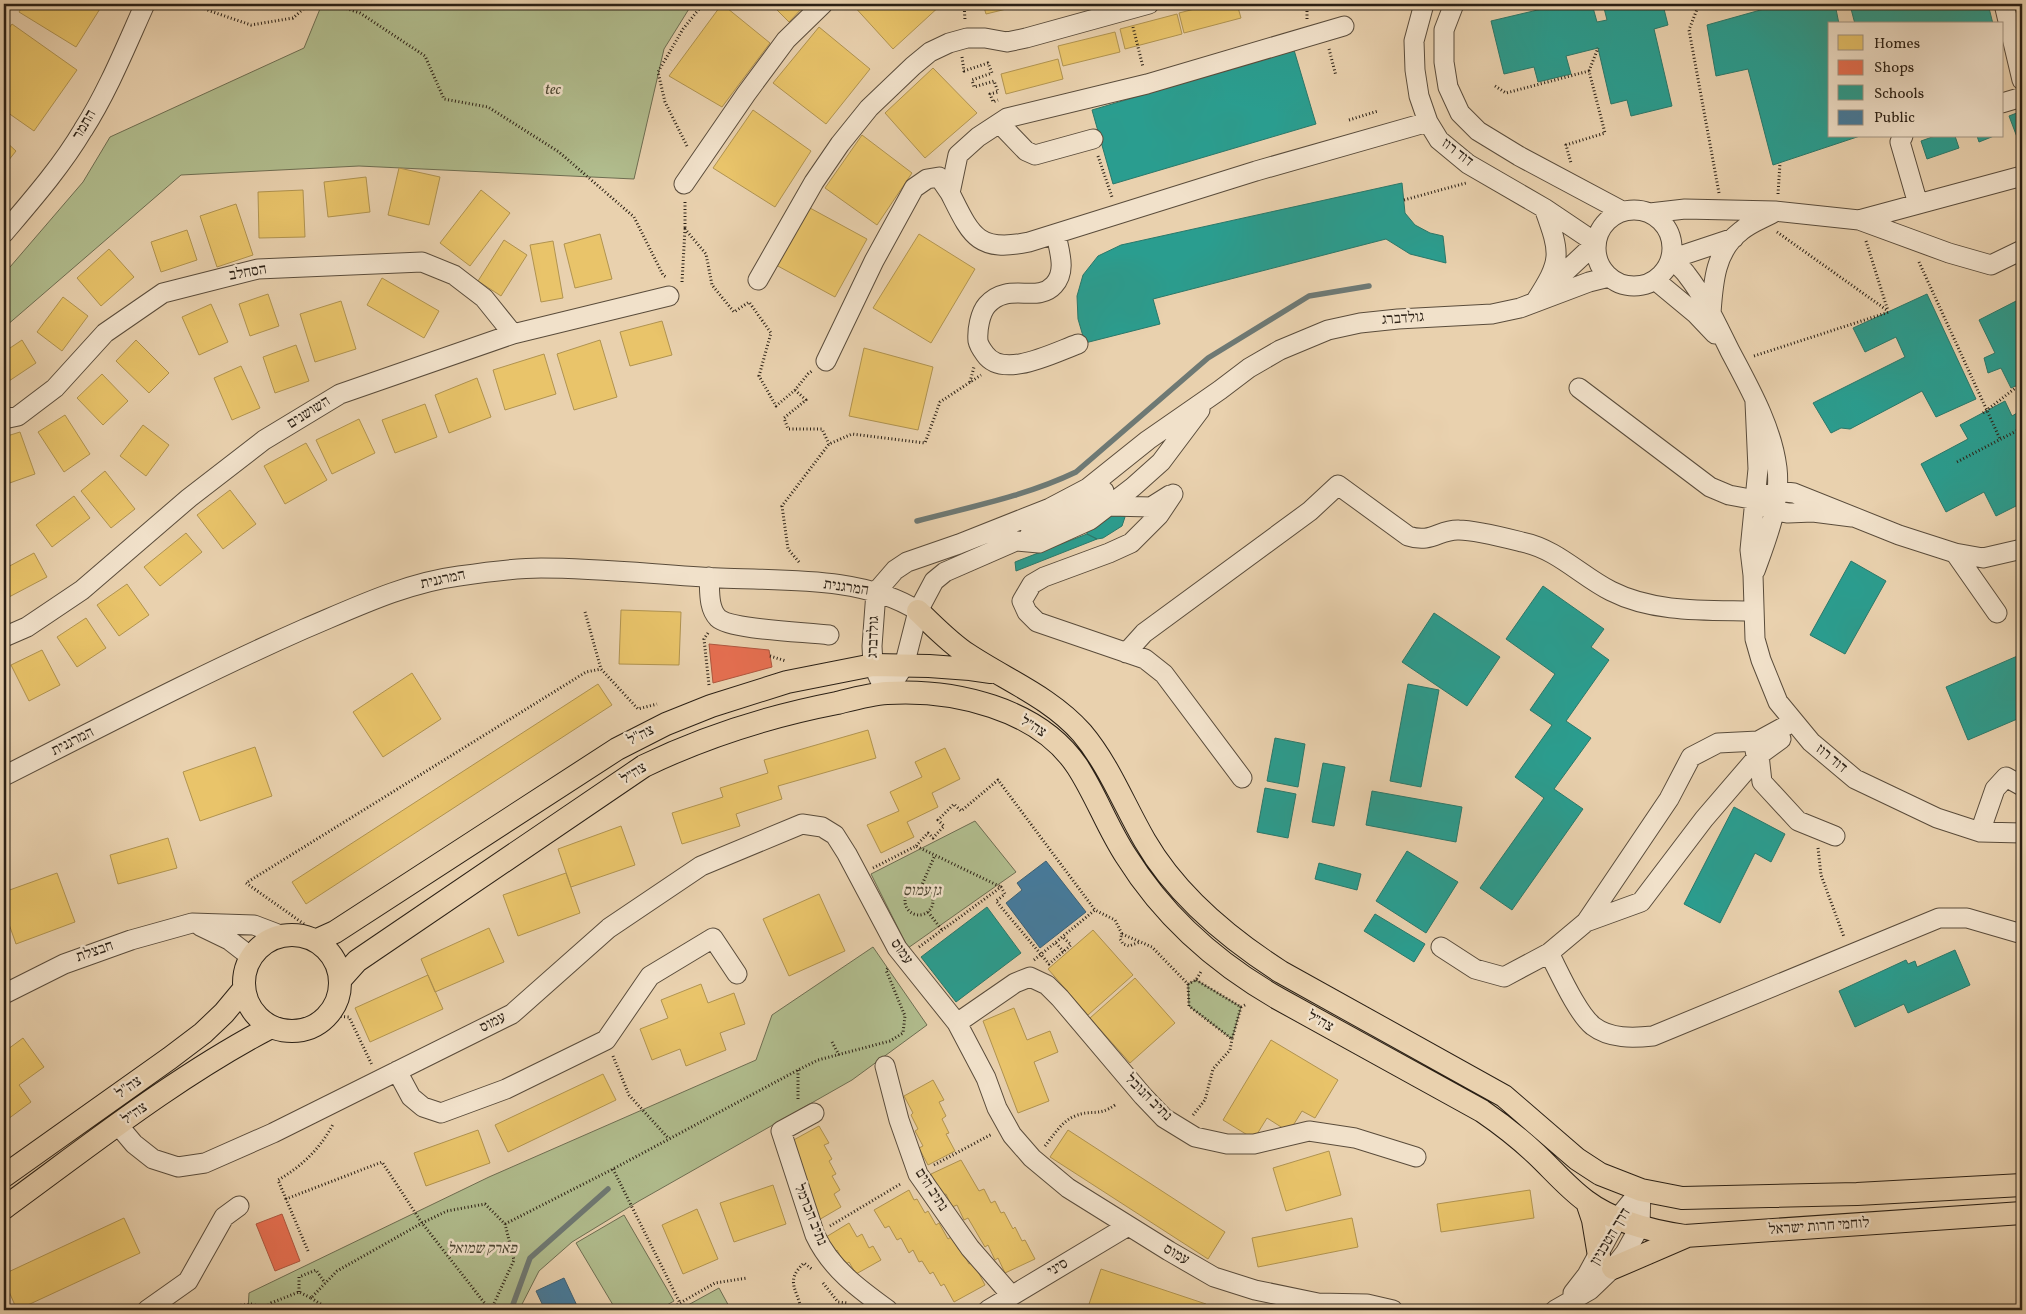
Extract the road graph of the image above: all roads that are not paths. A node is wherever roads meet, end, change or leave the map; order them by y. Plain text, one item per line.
1 (145, 4) edge
2 (823, 4) edge
3 (1149, 4) edge
4 (1424, 4) edge
5 (1454, 4) edge
6 (2004, 4) edge
7 (1344, 26) dead end
8 (2022, 80) edge
9 (2022, 97) edge
10 (2004, 102) edge
11 (1004, 121) junction
12 (1428, 122) junction
13 (1902, 138) edge
14 (1093, 139) dead end
15 (2022, 176) edge
16 (684, 184) road end
17 (950, 193) junction
18 (1918, 204) junction
19 (1544, 208) junction
20 (1622, 211) junction
21 (1774, 211) junction
22 (1650, 213) junction
23 (1859, 220) junction
24 (4, 233) edge
25 (1056, 234) junction
26 (1734, 238) junction
27 (1596, 243) junction
28 (2022, 250) edge
29 (1671, 259) junction
30 (1609, 277) junction
31 (758, 280) dead end
32 (1655, 280) junction
33 (671, 286) road end
34 (1535, 302) junction
35 (1711, 313) junction
36 (513, 334) junction
37 (1078, 344) dead end
38 (1729, 350) junction
39 (826, 361) road end
40 (1579, 388) dead end
41 (1210, 397) junction
42 (1755, 402) junction
43 (4, 419) edge
44 (1192, 421) junction
45 (1777, 491) junction
46 (1756, 500) junction
47 (1110, 506) junction
48 (1136, 508) junction
49 (1775, 511) junction
50 (1852, 517) junction
51 (1016, 541) junction
52 (2022, 549) edge
53 (1109, 553) junction
54 (1955, 553) junction
55 (1983, 558) junction
56 (1754, 575) junction
57 (709, 577) junction
58 (876, 592) junction
59 (1986, 597) junction
60 (918, 611) junction
61 (1753, 611) junction
62 (1997, 613) dead end
63 (829, 635) dead end
64 (4, 637) edge
65 (1126, 653) junction
66 (874, 665) junction
67 (904, 666) junction
68 (1013, 680) junction
69 (886, 693) junction
70 (1795, 725) junction
71 (1753, 749) junction
72 (4, 776) edge
73 (1242, 778) dead end
74 (2022, 786) edge
75 (1980, 832) junction
76 (2022, 832) edge
77 (1835, 836) dead end
78 (1586, 922) junction
79 (192, 923) junction
80 (2022, 934) edge
81 (283, 936) junction
82 (320, 939) junction
83 (1441, 947) dead end
84 (1549, 952) junction
85 (251, 958) junction
86 (344, 974) junction
87 (737, 974) dead end
88 (244, 989) junction
89 (4, 994) edge
90 (957, 1023) junction
91 (271, 1027) junction
92 (885, 1066) dead end
93 (397, 1071) junction
94 (806, 1118) road end
95 (118, 1126) junction
96 (1416, 1157) dead end
97 (4, 1176) edge
98 (2022, 1185) edge
99 (1641, 1190) junction
100 (1587, 1202) junction
101 (239, 1206) dead end
102 (4, 1208) edge
103 (2022, 1213) edge
104 (1618, 1218) junction
105 (1128, 1226) junction
106 (1640, 1226) junction
107 (1686, 1236) junction
108 (1606, 1262) junction
109 (1012, 1295) junction
110 (1559, 1308) edge
111 (147, 1310) edge
112 (888, 1310) edge
113 (988, 1310) edge
114 (1393, 1310) edge

1 - 24 street, התמר
2 - 16 street
3 - 31 street
4 - 12 street, דוד רוז
5 - 20 street, דוד רוז
6 - 8 street
7 - 11 street
9 - 10 street
11 - 14 street
11 - 17 street
12 - 19 street, דוד רוז
12 - 25 street
13 - 18 street
15 - 18 street
17 - 25 street
17 - 39 street
18 - 23 street
19 - 27 street, דוד רוז
19 - 34 street
20 - 22 street
20 - 27 street
21 - 22 street
21 - 23 street
21 - 26 street
22 - 29 street
23 - 28 street
25 - 37 street
26 - 29 street
26 - 35 street
27 - 30 street
27 - 34 street
29 - 32 street
29 - 35 street, דוד רוז
30 - 32 street
30 - 34 street, גולדברג
32 - 38 street, דוד רוז
33 - 36 street, השושנים
34 - 41 street, גולדברג
35 - 38 street, דוד רוז
36 - 43 street, הסחלב
36 - 64 street, השושנים
38 - 42 street, דוד רוז
40 - 46 street
41 - 44 street, גולדברג
41 - 58 street, גולדברג
42 - 45 street, דוד רוז
42 - 46 street, דוד רוז
44 - 47 street, גולדברג
44 - 51 street
45 - 46 street
45 - 49 street, דוד רוז
45 - 50 street
46 - 49 street
46 - 56 street, דוד רוז
47 - 48 street
47 - 51 street, גולדברג
48 - 53 street
48 - 53 street
49 - 50 street
49 - 56 street, דוד רוז
50 - 54 street
51 - 60 street, גולדברג
52 - 55 street
53 - 65 street
54 - 55 street
54 - 59 street
55 - 59 street
56 - 61 street, דוד רוז
57 - 58 street, המרגנית
57 - 63 street
57 - 72 street, המרגנית
58 - 60 street, המרגנית
58 - 66 street, גולדברג
59 - 62 street
60 - 67 street, גולדברג
60 - 68 main road
61 - 65 street
61 - 70 street, דוד רוז
65 - 73 street
66 - 67 main road, צה"ל
66 - 69 street, גולדברג
66 - 82 main road, צה"ל
67 - 68 main road, צה"ל
67 - 69 street, גולדברג
68 - 99 main road, צה״ל
69 - 86 main road, צה״ל
69 - 100 main road, צה״ל
70 - 71 street
70 - 71 street
70 - 75 street, דוד רוז
71 - 77 street
71 - 78 street
71 - 78 street
74 - 75 street
75 - 76 street, דוד רוז
78 - 84 street
79 - 81 street, חבצלת
79 - 85 street
79 - 89 street, חבצלת
80 - 84 street
81 - 82 main road
81 - 85 main road
82 - 86 main road
83 - 84 street
85 - 88 main road
86 - 91 main road
87 - 93 street
88 - 91 main road
88 - 97 main road, צה"ל
90 - 93 street, עמוס
90 - 96 street, נתיב הנובל
90 - 105 street, עמוס
91 - 95 main road, צה״ל
92 - 109 street, נתיב הים
93 - 95 street, עמוס
94 - 112 street, נתיב הכרמל
95 - 102 main road, צה״ל
98 - 99 main road, לוחמי חרות ישראל
99 - 104 street, דרך הטכניון
99 - 106 street, דרך הטכניון
100 - 104 main road, צה״ל
100 - 108 main road
101 - 111 street
103 - 107 main road, לוחמי חרות ישראל
104 - 106 main road, לוחמי חרות ישראל
104 - 108 street, דרך הטכניון
105 - 109 street, סיני
105 - 114 street, עמוס
106 - 107 main road, לוחמי חרות ישראל
106 - 108 street, דרך הטכניון
107 - 108 main road
108 - 110 street, דרך הטכניון
109 - 113 street, סיני

